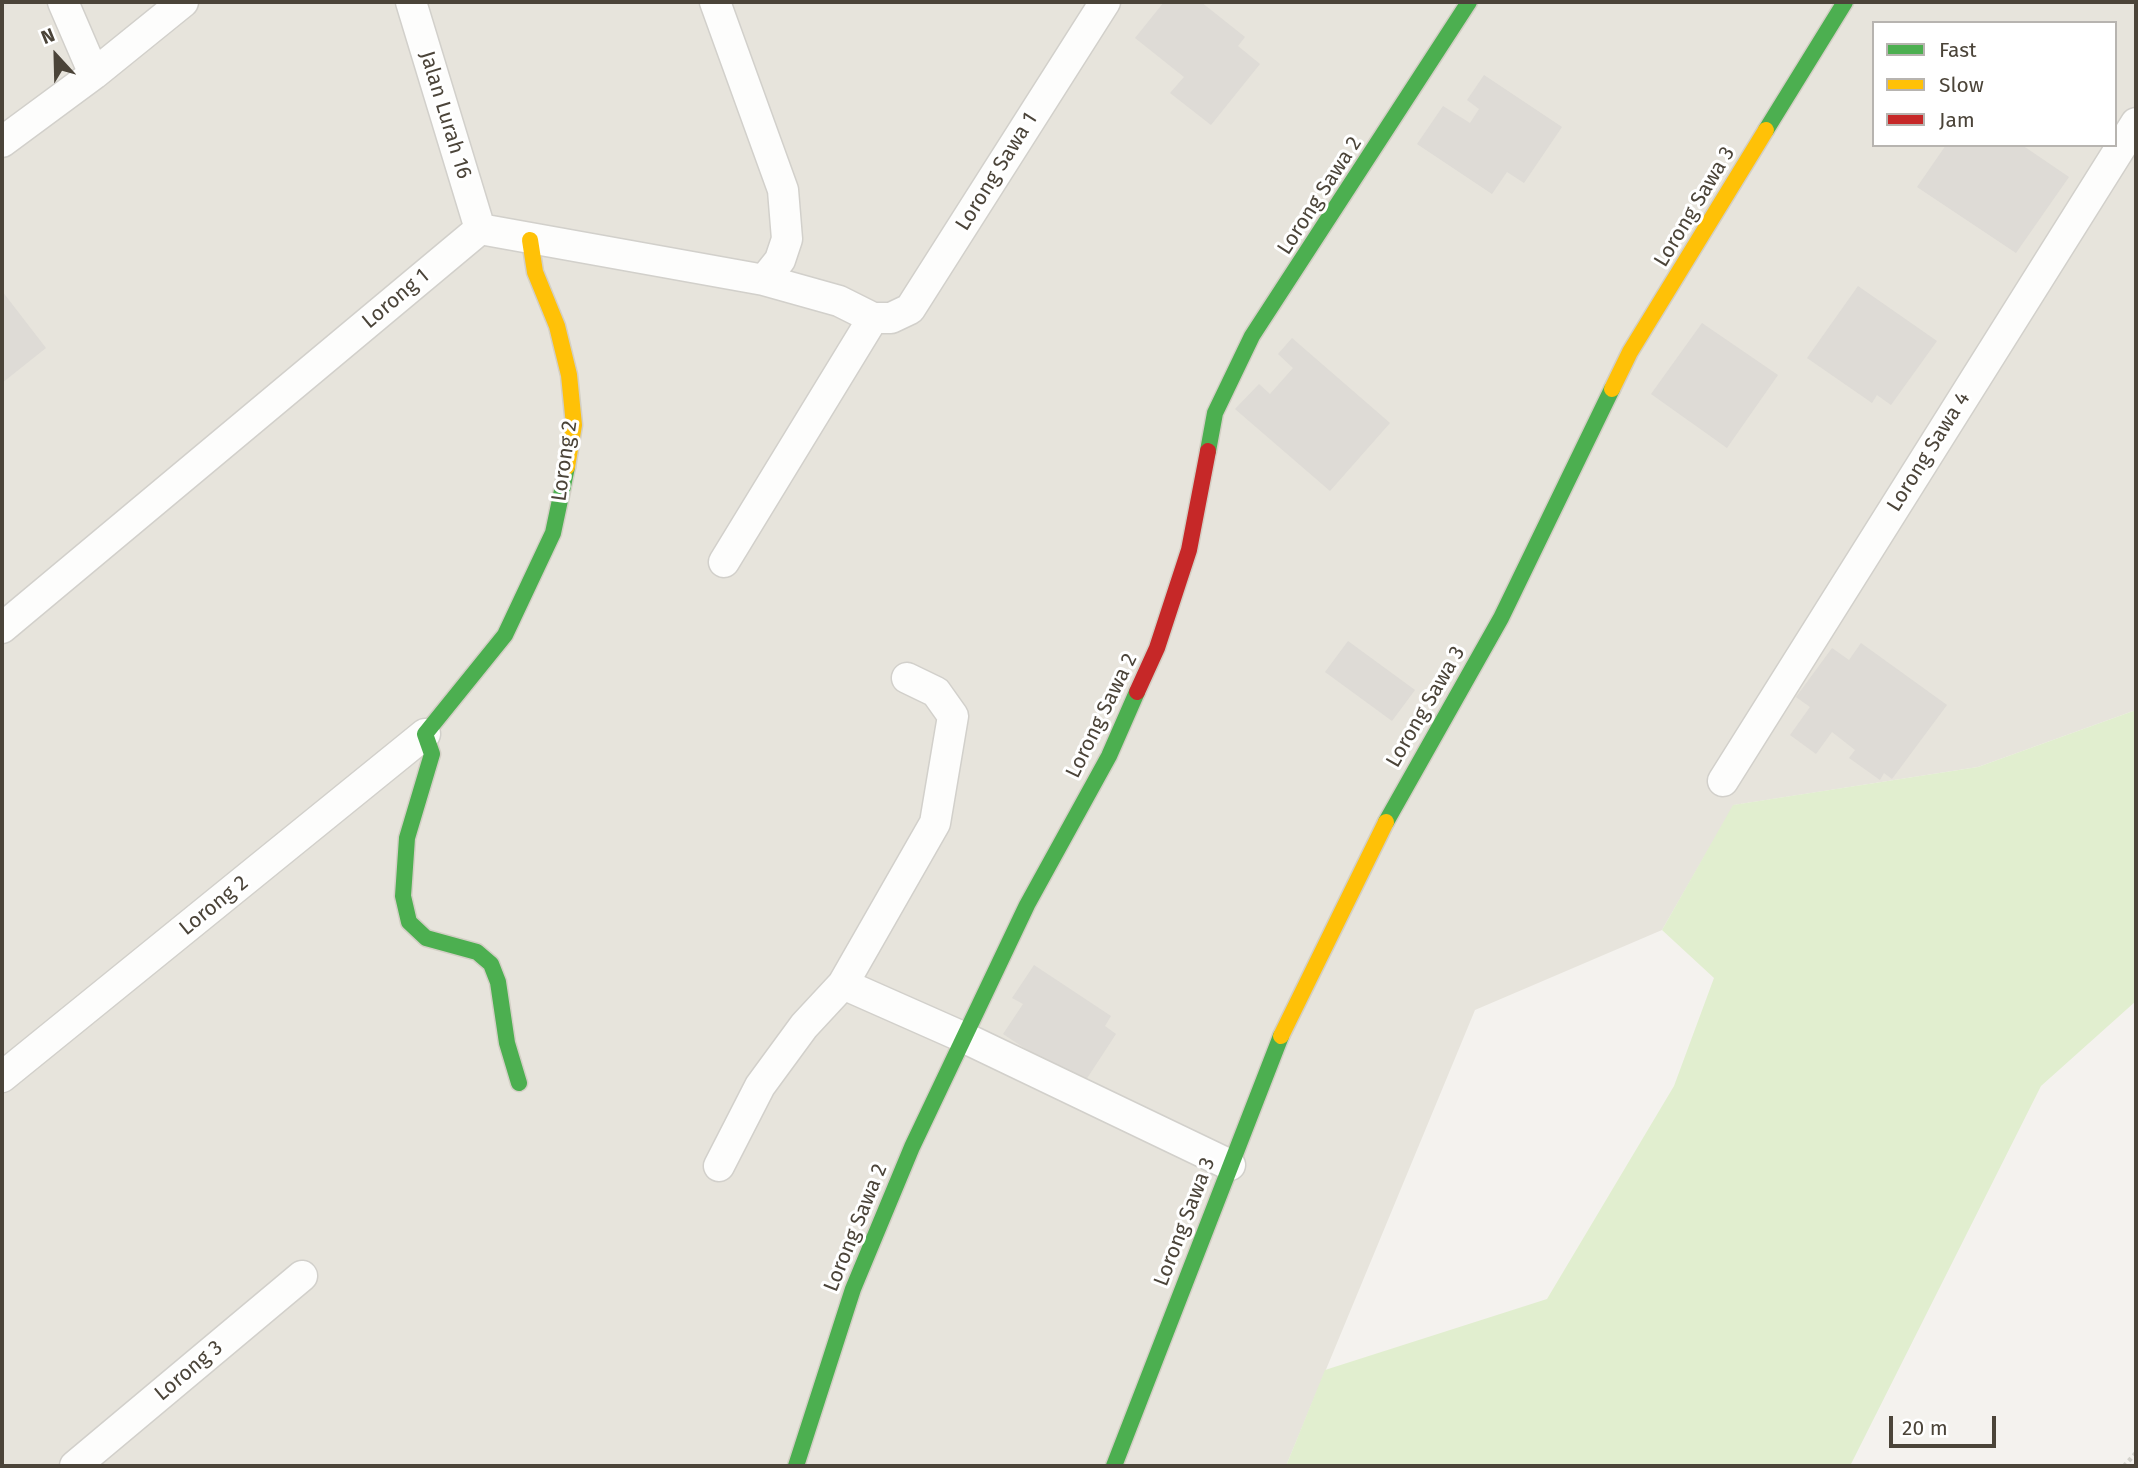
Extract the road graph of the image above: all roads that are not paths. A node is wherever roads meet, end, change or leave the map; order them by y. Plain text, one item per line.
1 (63, 2) edge
2 (183, 2) edge
3 (411, 2) edge
4 (715, 2) edge
5 (1105, 2) edge
6 (1469, 2) edge
7 (1844, 2) edge
8 (94, 74) junction
9 (2136, 123) edge
10 (2, 142) edge
11 (480, 229) junction
12 (530, 240) junction
13 (764, 280) junction
14 (873, 318) junction
15 (724, 562) dead end
16 (2, 628) edge
17 (907, 678) dead end
18 (425, 734) junction
19 (1723, 781) dead end
20 (843, 984) junction
21 (965, 1038) junction
22 (2, 1077) edge
23 (519, 1083) dead end
24 (1230, 1165) junction
25 (719, 1166) dead end
26 (302, 1276) dead end
27 (75, 1466) edge
28 (796, 1466) edge
29 (1114, 1466) edge

1 - 8 street
2 - 8 street
3 - 11 street, Jalan Lurah 16
4 - 13 street
5 - 14 street, Lorong Sawa 1
6 - 21 street, Lorong Sawa 2
7 - 24 street, Lorong Sawa 3
8 - 10 street
9 - 19 street, Lorong Sawa 4
11 - 12 street
11 - 16 street, Lorong 1
12 - 13 street
12 - 18 street, Lorong 2
13 - 14 street
14 - 15 street
17 - 20 street
18 - 22 street, Lorong 2
18 - 23 street
20 - 21 street
20 - 25 street
21 - 24 street
21 - 28 street, Lorong Sawa 2
24 - 29 street, Lorong Sawa 3
26 - 27 street, Lorong 3

